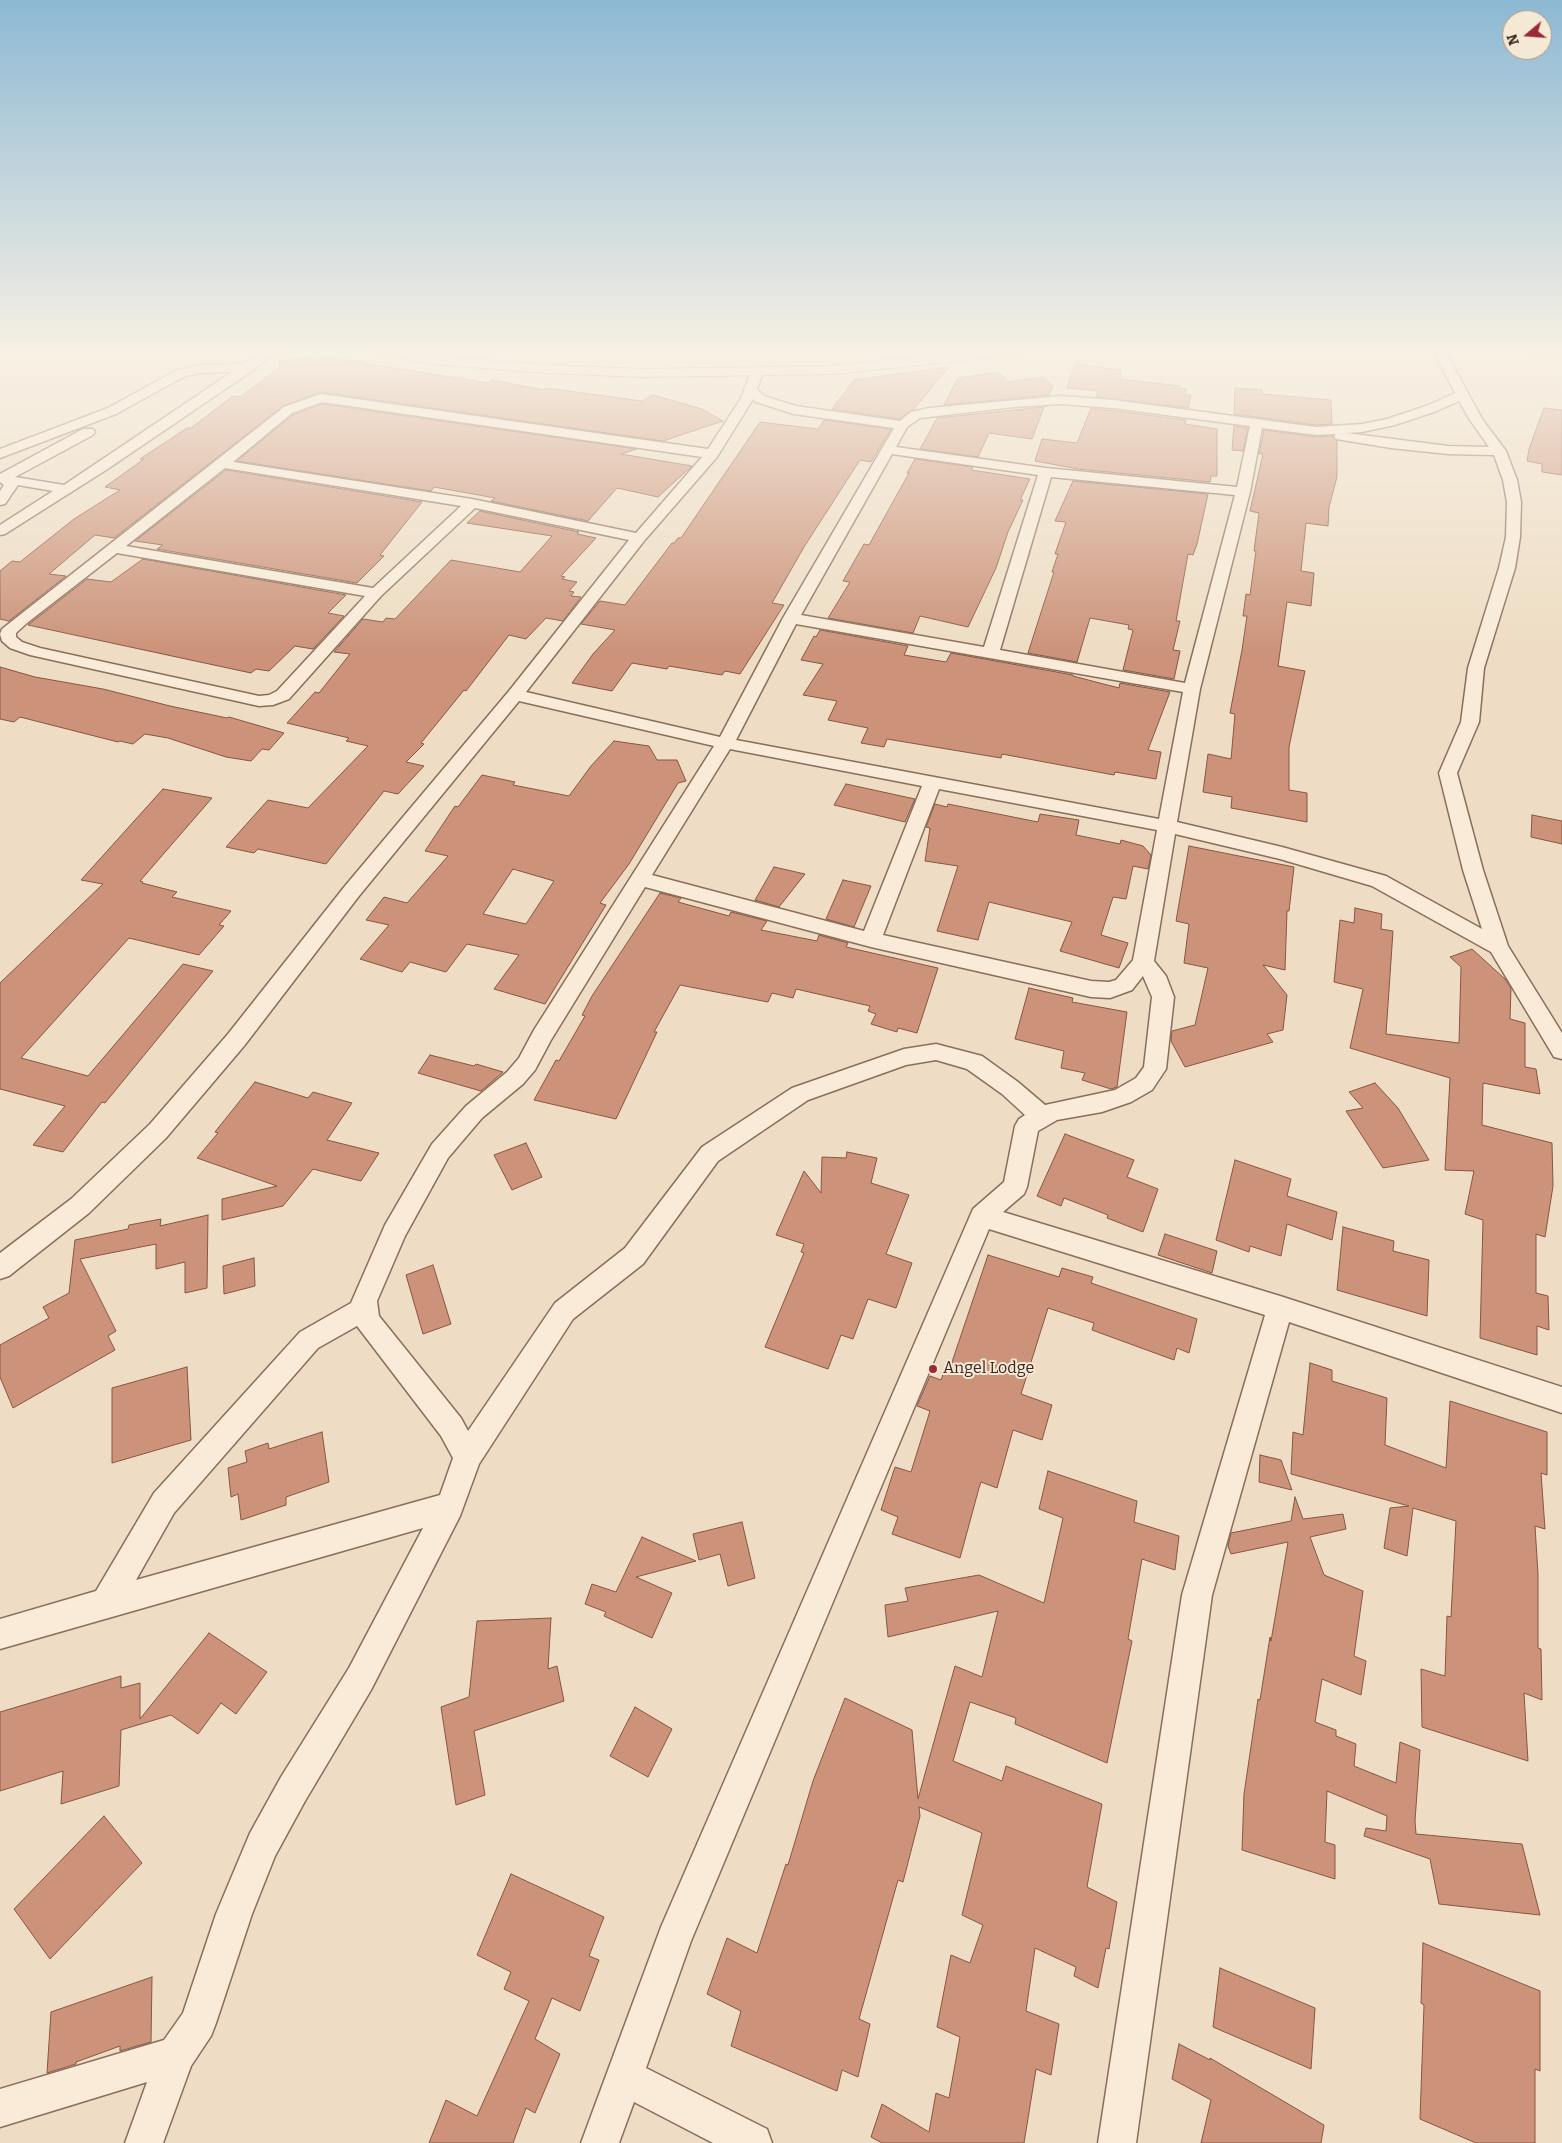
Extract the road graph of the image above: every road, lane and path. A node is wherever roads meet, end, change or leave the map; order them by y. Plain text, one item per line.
1 (54, 451) edge
2 (123, 451) edge
3 (238, 451) edge
4 (691, 451) edge
5 (714, 451) edge
6 (887, 451) edge
7 (895, 451) edge
8 (1251, 451) edge
9 (1474, 451) edge
10 (1499, 452) joint
11 (712, 454) junction
12 (222, 464) junction
13 (1046, 472) junction
14 (4, 479) edge
15 (66, 489) junction
16 (1243, 492) junction
17 (0, 501) edge
18 (472, 503) junction
19 (0, 531) edge
20 (639, 538) junction
21 (114, 548) junction
22 (376, 593) junction
23 (791, 618) junction
24 (992, 652) junction
25 (1192, 689) junction
26 (515, 694) junction
27 (725, 744) junction
28 (933, 782) junction
29 (1167, 826) junction
30 (641, 879) junction
31 (871, 940) junction
32 (1498, 947) junction
33 (1143, 962) junction
34 (1562, 1052) edge
35 (1041, 1116) junction
36 (982, 1216) junction
37 (0, 1268) edge
38 (1280, 1308) junction
39 (365, 1309) junction
40 (1562, 1400) edge
41 (467, 1458) junction
42 (450, 1506) junction
43 (107, 1602) junction
44 (0, 1634) edge
45 (176, 2055) junction
46 (625, 2077) junction
47 (0, 2108) edge
48 (144, 2143) edge
49 (600, 2143) edge
50 (753, 2143) edge
51 (1117, 2143) edge

1 - 14 street
2 - 15 street
3 - 12 street
4 - 11 street
5 - 11 street
6 - 23 street
7 - 13 street
8 - 16 street
9 - 10 street
10 - 32 street
11 - 20 street
12 - 18 street
12 - 21 street
13 - 16 street
13 - 24 street
14 - 15 street
14 - 17 street
15 - 19 street
16 - 25 street
18 - 20 street
18 - 22 street
20 - 26 street
21 - 22 street
21 - 22 street
23 - 24 street
23 - 27 street
24 - 25 street
25 - 29 street
26 - 27 street
26 - 37 street
27 - 28 street
27 - 30 street
28 - 29 street
28 - 31 street
29 - 32 street
29 - 33 street
30 - 31 street
30 - 39 street
31 - 33 street
32 - 34 street
33 - 35 street
35 - 36 street
35 - 41 street
36 - 38 street
36 - 46 street
38 - 40 street
38 - 51 street
39 - 41 street
39 - 43 street
41 - 42 street
42 - 43 street
42 - 45 street
43 - 44 street
45 - 47 street
45 - 48 street
46 - 49 street
46 - 50 street

